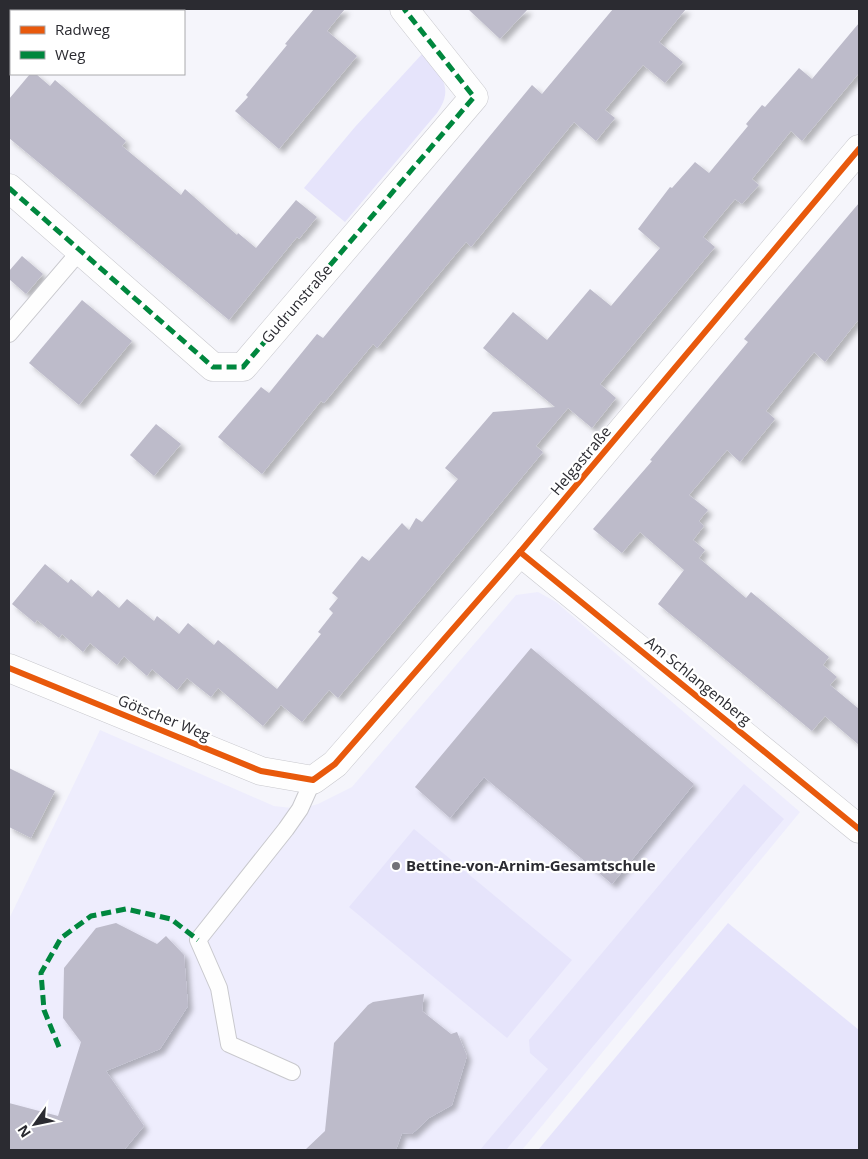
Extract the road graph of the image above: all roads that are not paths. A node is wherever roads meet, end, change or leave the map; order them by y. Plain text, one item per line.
1 (404, 9) edge
2 (859, 149) edge
3 (9, 188) edge
4 (80, 251) junction
5 (9, 334) edge
6 (520, 552) junction
7 (9, 668) edge
8 (314, 780) junction
9 (859, 829) edge
10 (292, 1072) dead end

1 - 4 street, Gudrunstraße
2 - 6 street, Helgastraße
3 - 4 street, Gudrunstraße
4 - 5 lane
6 - 8 street, Helgastraße
6 - 9 street, Am Schlangenberg
7 - 8 street, Götscher Weg
8 - 10 lane

